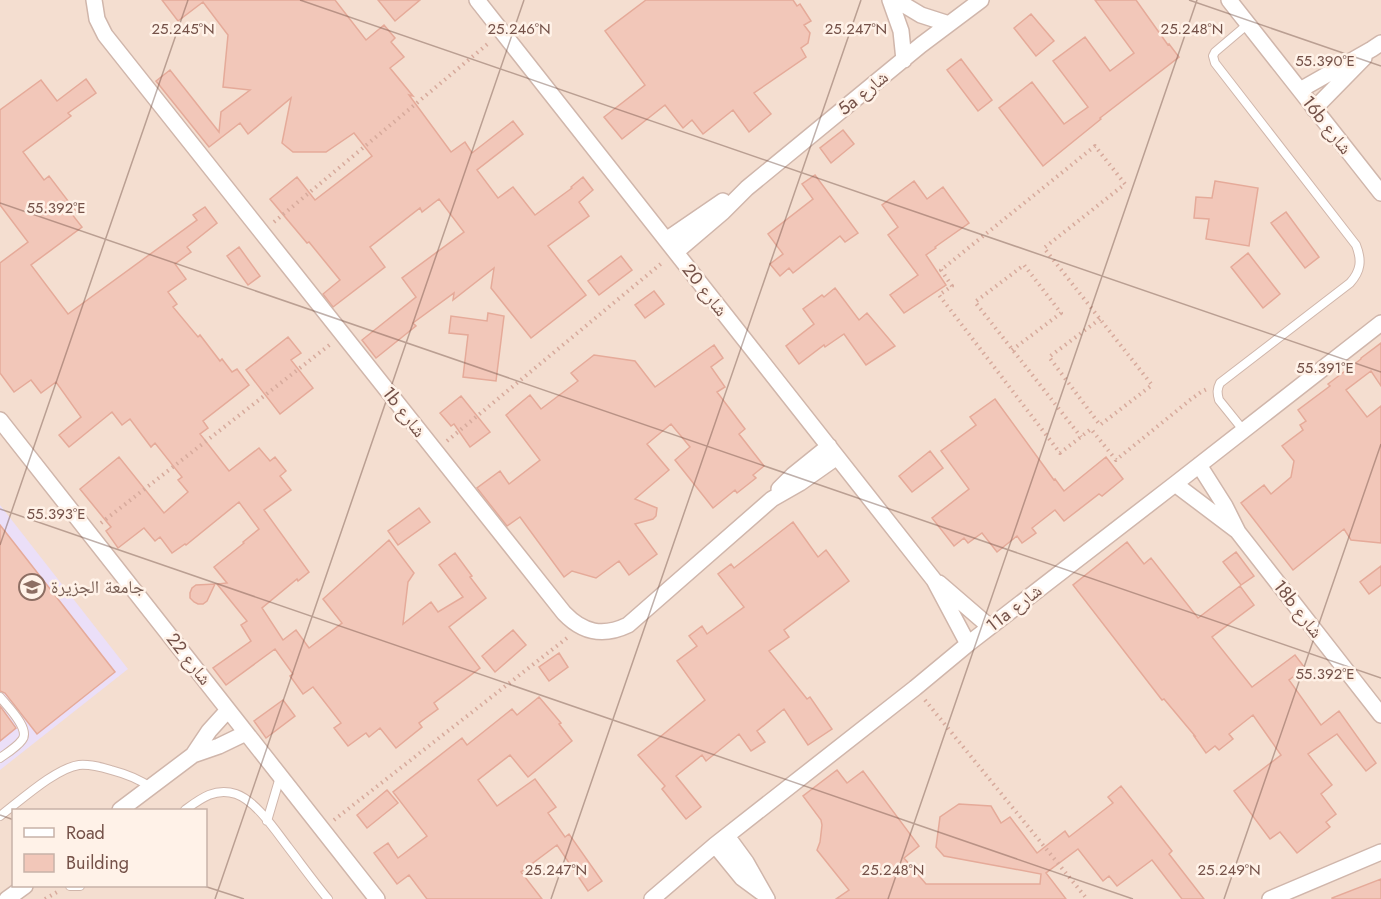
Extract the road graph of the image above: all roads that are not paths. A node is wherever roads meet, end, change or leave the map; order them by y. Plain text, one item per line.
1 (94, 0) edge
2 (477, 0) edge
3 (890, 0) edge
4 (896, 0) edge
5 (981, 0) edge
6 (1229, 0) edge
7 (949, 24) junction
8 (1248, 24) junction
9 (1377, 46) edge
10 (903, 60) junction
11 (1300, 90) junction
12 (1314, 109) junction
13 (1381, 193) edge
14 (671, 246) junction
15 (1381, 323) edge
16 (0, 420) edge
17 (1244, 430) junction
18 (833, 452) junction
19 (1199, 465) junction
20 (1175, 484) junction
21 (1238, 532) junction
22 (934, 580) junction
23 (990, 627) junction
24 (968, 644) junction
25 (0, 697) edge
26 (228, 710) junction
27 (1381, 715) edge
28 (246, 733) junction
29 (194, 755) junction
30 (0, 758) edge
31 (280, 776) junction
32 (150, 787) junction
33 (121, 809) edge
34 (186, 809) edge
35 (0, 816) edge
36 (267, 821) junction
37 (721, 841) junction
38 (1381, 852) edge
39 (23, 887) edge
40 (766, 896) edge
41 (8, 899) edge
42 (328, 899) edge
43 (377, 899) edge
44 (652, 899) edge
45 (1270, 899) edge

1 - 18 street, 1b شارع
2 - 14 street, شارع 20
3 - 10 street
4 - 7 street
5 - 7 street, 5a شارع
6 - 8 street, 16b شارع
7 - 10 street, 5a شارع
8 - 11 street, 16b شارع
8 - 17 lane
9 - 11 street
9 - 12 street
10 - 14 street, 5a شارع
11 - 12 street, 16b شارع
12 - 13 street, 16b شارع
14 - 18 street, شارع 20
15 - 17 street, 11a شارع
16 - 26 street, شارع 22
17 - 19 street, 11a شارع
18 - 22 street, شارع 20
19 - 20 street, 11a شارع
19 - 21 street, 18b شارع
20 - 21 street, 18b شارع
20 - 23 street, 11a شارع
21 - 27 street, 18b شارع
22 - 23 street, شارع 20
22 - 24 street, شارع 20
23 - 24 street, 11a شارع
24 - 37 street, 11a شارع
25 - 30 lane
26 - 28 street, شارع 22
26 - 29 street
28 - 29 street
28 - 31 street, شارع 22
29 - 32 street
31 - 36 lane
31 - 43 street, شارع 22
32 - 33 street
32 - 35 lane
34 - 36 lane
36 - 42 lane
37 - 40 street
37 - 44 street, 11a شارع
38 - 45 street
39 - 41 street

